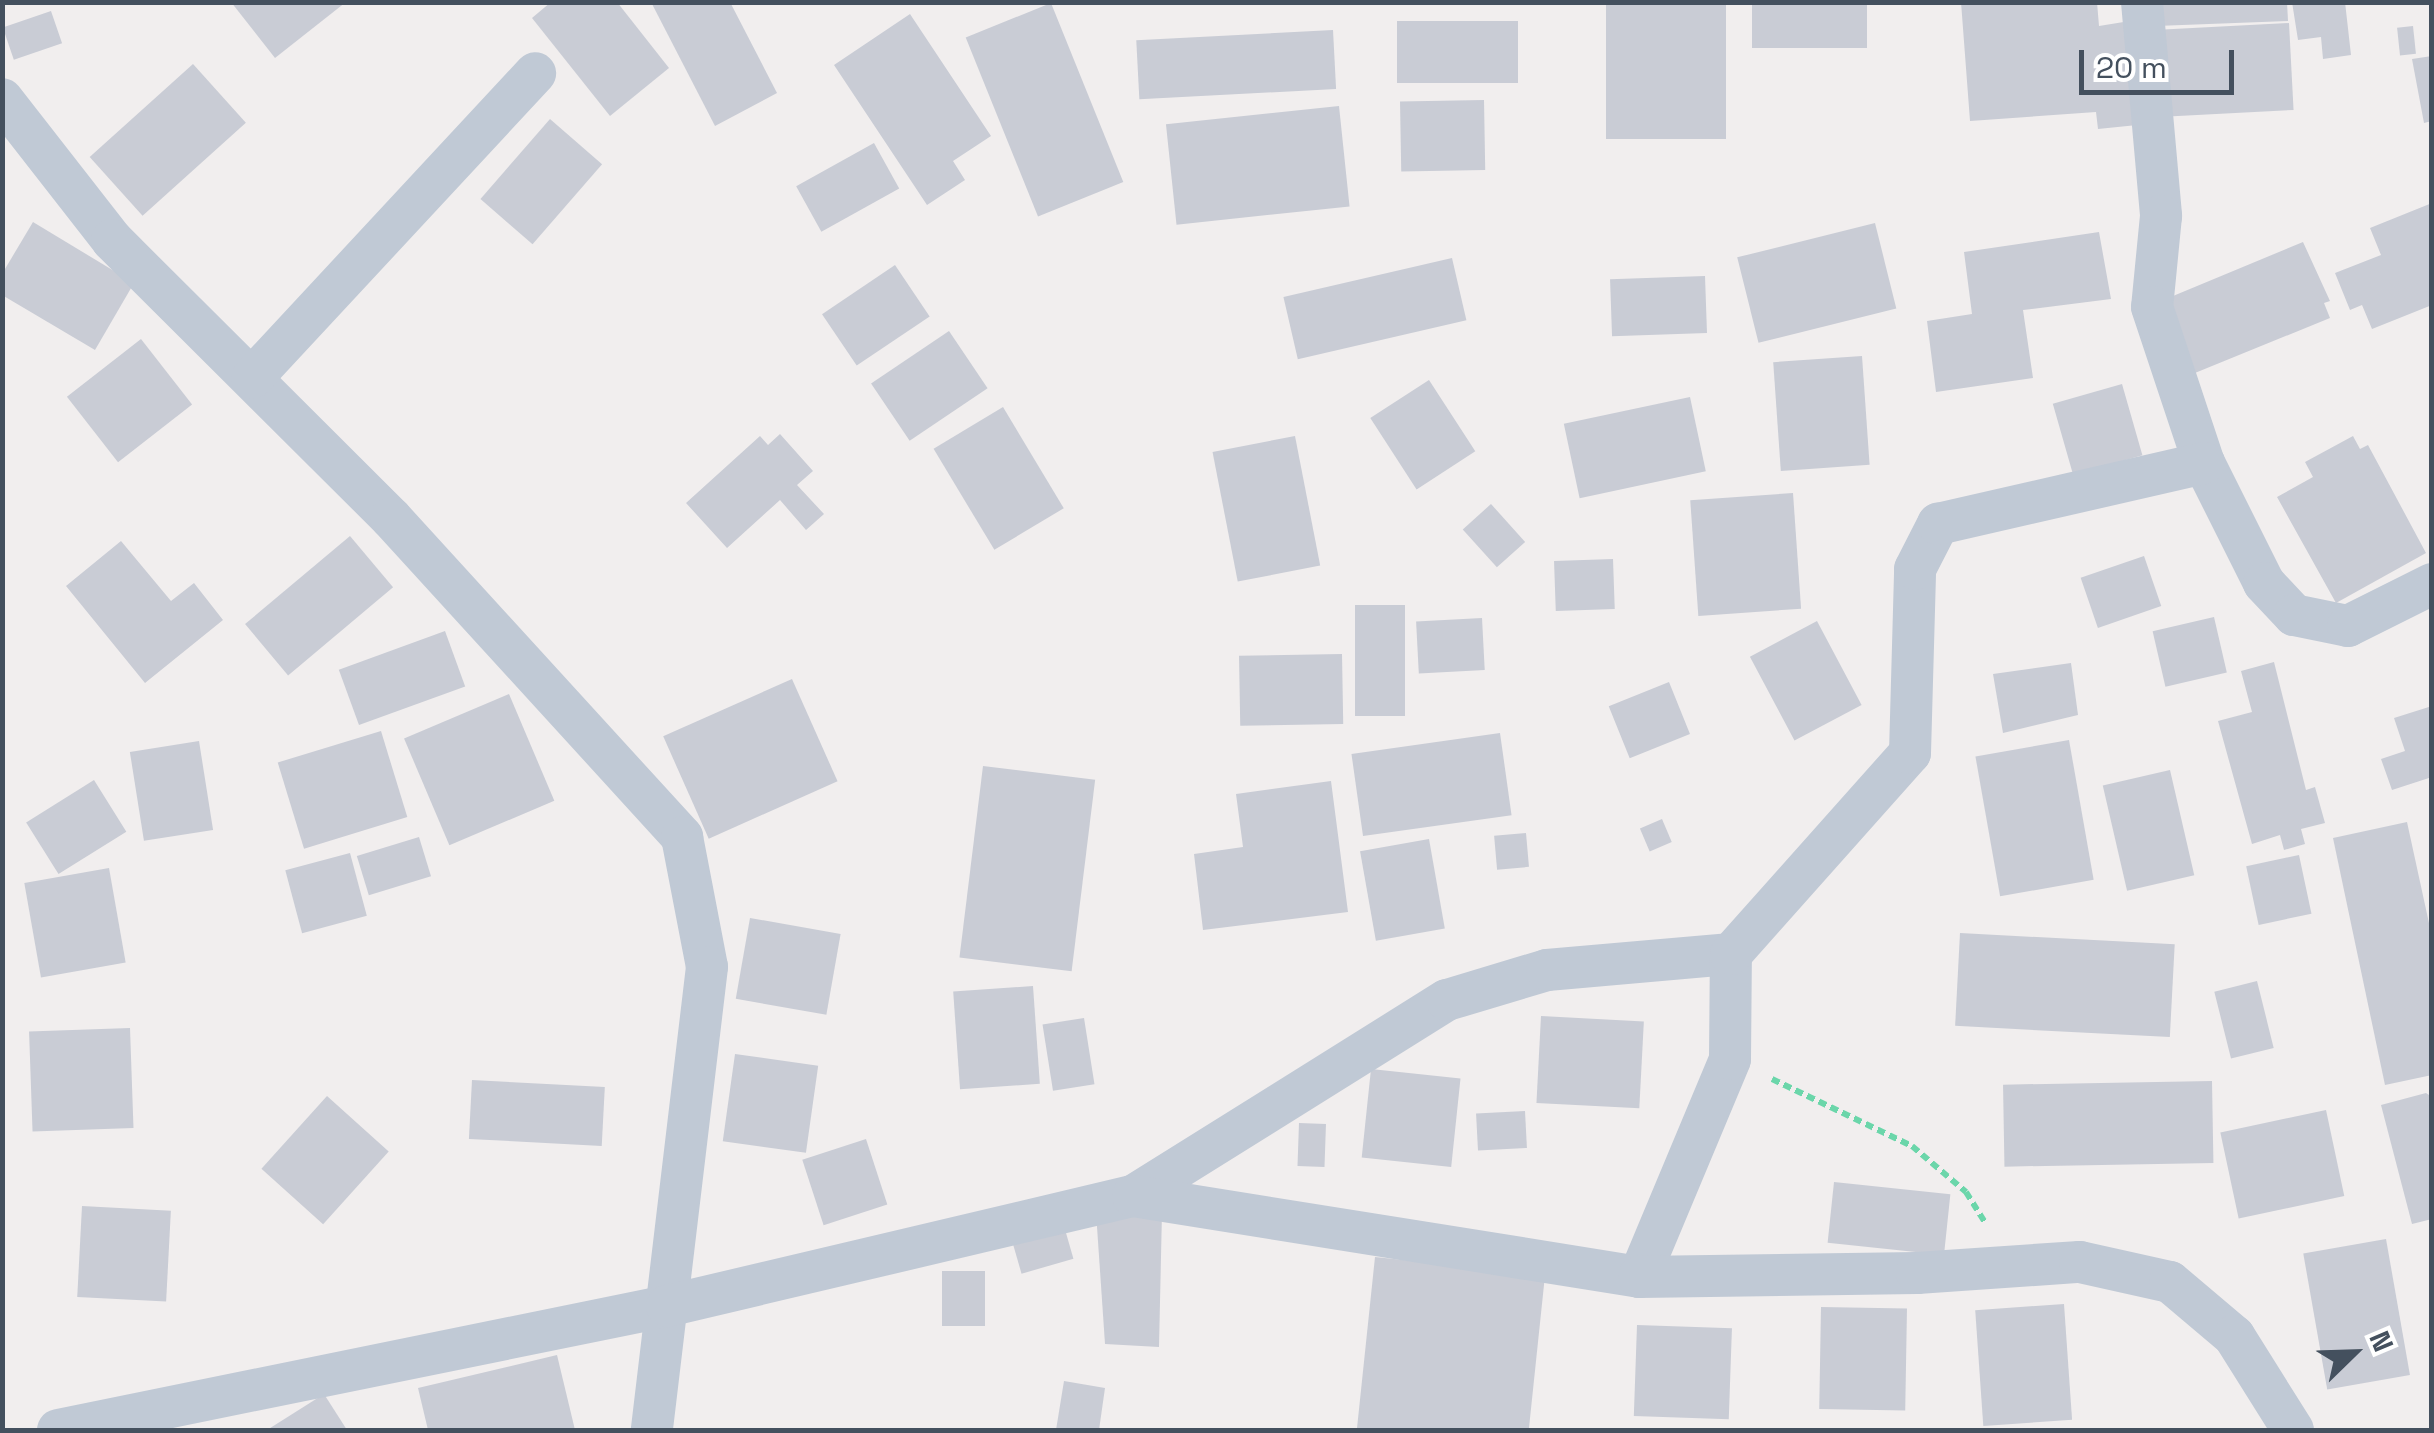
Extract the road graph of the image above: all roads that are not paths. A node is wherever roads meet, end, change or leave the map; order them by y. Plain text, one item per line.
1 (2142, 2) edge
2 (535, 73) dead end
3 (2, 99) edge
4 (252, 378) junction
5 (2204, 462) junction
6 (2432, 584) edge
7 (1731, 954) junction
8 (1133, 1196) junction
9 (1639, 1277) junction
10 (668, 1306) junction
11 (58, 1430) edge
12 (652, 1430) edge
13 (2293, 1430) edge

1 - 5 street
2 - 4 street
3 - 4 street
4 - 10 street
5 - 6 street
5 - 7 street
7 - 8 street
7 - 9 street
8 - 9 street
8 - 10 street
9 - 13 street
10 - 11 street
10 - 12 street

